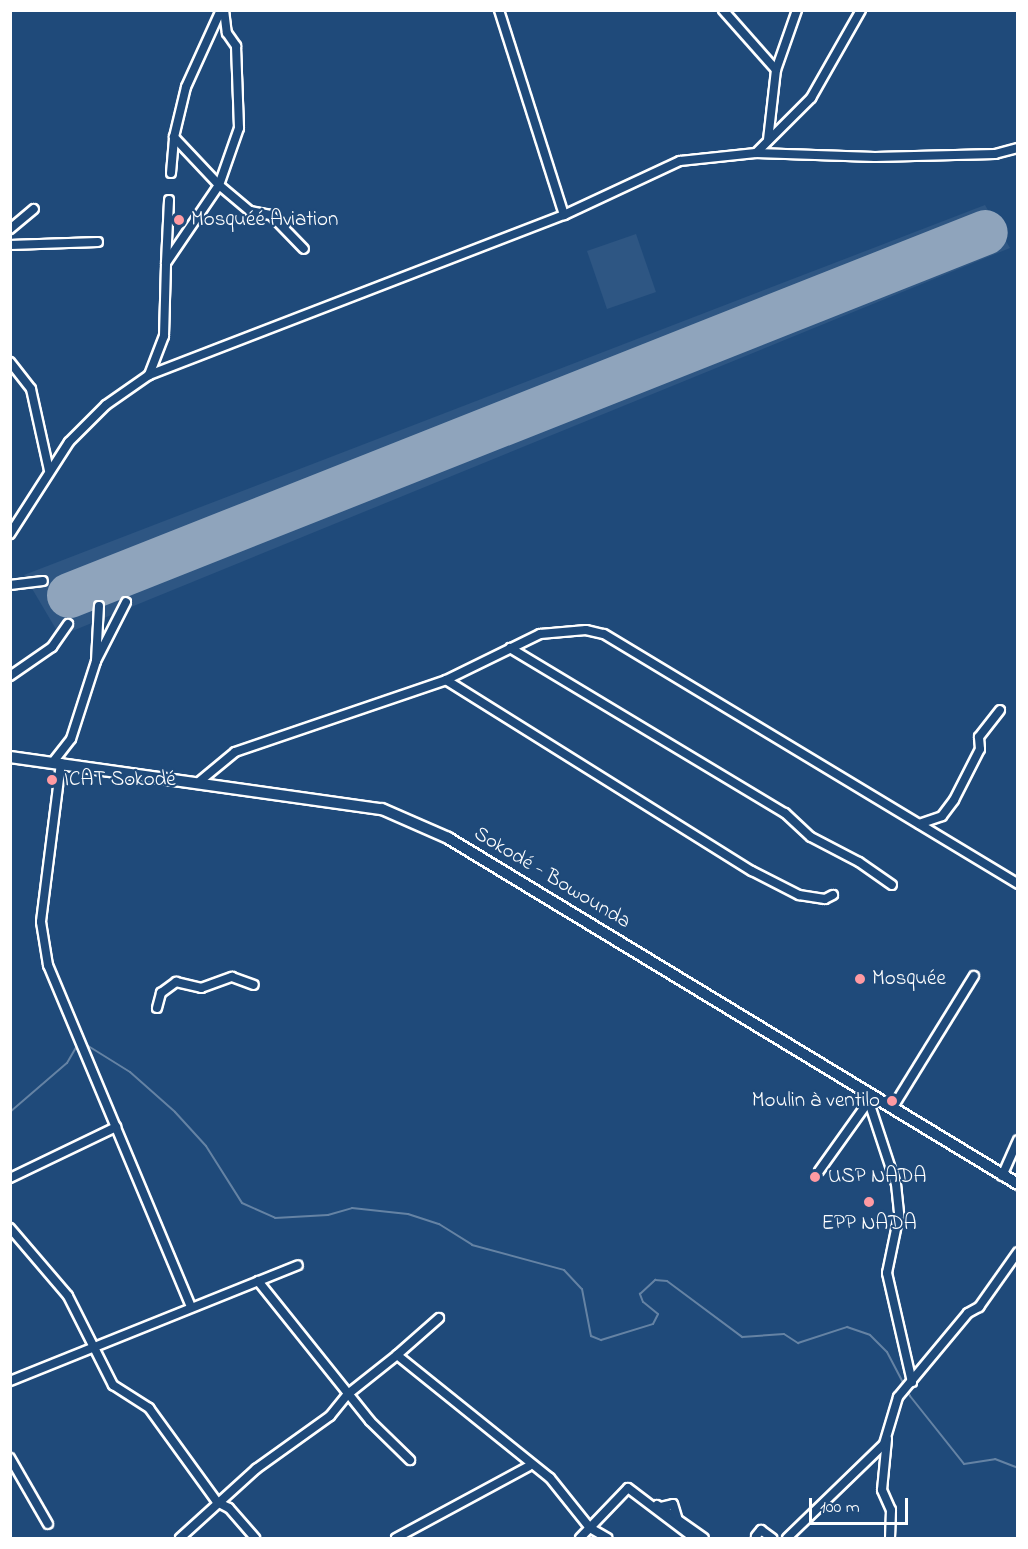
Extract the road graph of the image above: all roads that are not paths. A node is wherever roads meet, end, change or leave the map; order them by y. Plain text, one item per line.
1 (223, 10) edge
2 (499, 10) edge
3 (723, 10) edge
4 (796, 10) edge
5 (861, 10) edge
6 (776, 70) junction
7 (174, 136) junction
8 (768, 140) junction
9 (1017, 148) edge
10 (756, 153) junction
11 (171, 173) dead end
12 (219, 185) junction
13 (169, 200) dead end
14 (34, 209) dead end
15 (564, 215) junction
16 (10, 228) edge
17 (98, 242) dead end
18 (10, 245) edge
19 (304, 249) dead end
20 (166, 263) junction
21 (10, 362) edge
22 (149, 375) junction
23 (49, 470) junction
24 (10, 534) edge
25 (43, 581) dead end
26 (13, 583) edge
27 (126, 602) dead end
28 (99, 606) dead end
29 (68, 624) dead end
30 (510, 648) junction
31 (96, 661) junction
32 (10, 676) edge
33 (446, 680) junction
34 (1000, 710) dead end
35 (10, 757) edge
36 (57, 763) junction
37 (200, 781) junction
38 (919, 824) junction
39 (1017, 884) edge
40 (892, 885) dead end
41 (833, 895) dead end
42 (974, 976) dead end
43 (254, 985) dead end
44 (157, 1008) dead end
45 (869, 1098) junction
46 (893, 1107) junction
47 (117, 1127) junction
48 (1017, 1140) edge
49 (819, 1172) dead end
50 (1002, 1176) junction
51 (10, 1178) edge
52 (1017, 1184) edge
53 (10, 1228) edge
54 (19, 1241) junction
55 (10, 1247) edge
56 (1017, 1252) edge
57 (298, 1265) dead end
58 (258, 1281) junction
59 (191, 1307) junction
60 (439, 1318) dead end
61 (91, 1347) junction
62 (397, 1355) junction
63 (10, 1381) edge
64 (912, 1382) junction
65 (348, 1394) junction
66 (887, 1438) junction
67 (10, 1458) edge
68 (410, 1460) dead end
69 (529, 1466) junction
70 (642, 1498) junction
71 (217, 1503) junction
72 (48, 1524) dead end
73 (590, 1528) junction
74 (756, 1536) dead end
75 (180, 1539) edge
76 (255, 1539) edge
77 (396, 1539) edge
78 (580, 1539) edge
79 (607, 1539) edge
80 (694, 1539) edge
81 (704, 1539) edge
82 (772, 1539) edge
83 (787, 1539) edge
84 (890, 1539) edge

1 - 7 street
1 - 12 street
2 - 15 street
3 - 6 street
4 - 6 street
5 - 8 street
6 - 8 street
7 - 11 street
7 - 12 street
8 - 10 street
9 - 10 street
10 - 15 street
12 - 19 street
12 - 20 street
13 - 20 street
14 - 16 street
15 - 22 street
17 - 18 street
20 - 22 street
21 - 23 street
22 - 23 street
23 - 24 street
25 - 26 street
27 - 31 street
28 - 31 street
29 - 32 street
30 - 33 street
30 - 38 street
30 - 40 street
31 - 36 street
33 - 37 street
33 - 41 street
34 - 38 street
35 - 36 main road, Sokodé - Bowounda
36 - 37 main road, Sokodé - Bowounda
36 - 47 street
37 - 45 main road, Sokodé - Bowounda
38 - 39 street
42 - 46 street
43 - 44 street
45 - 46 main road, Sokodé - Bowounda
45 - 49 street
45 - 64 street
46 - 50 main road, Sokodé - Bowounda
47 - 51 street
47 - 59 street
48 - 50 street
50 - 52 main road, Sokodé - Bowounda
53 - 54 street
54 - 55 street
54 - 61 street
56 - 64 street
57 - 58 street
58 - 59 street
58 - 65 street
59 - 61 street
60 - 62 street
61 - 63 street
61 - 71 street
62 - 65 street
62 - 69 street
64 - 66 street
65 - 68 street
65 - 71 street
66 - 83 street
66 - 84 street
67 - 72 street
69 - 73 street
69 - 77 street
70 - 73 street
70 - 80 street
70 - 81 street
71 - 75 street
71 - 76 street
73 - 78 street
73 - 79 street
74 - 82 street

